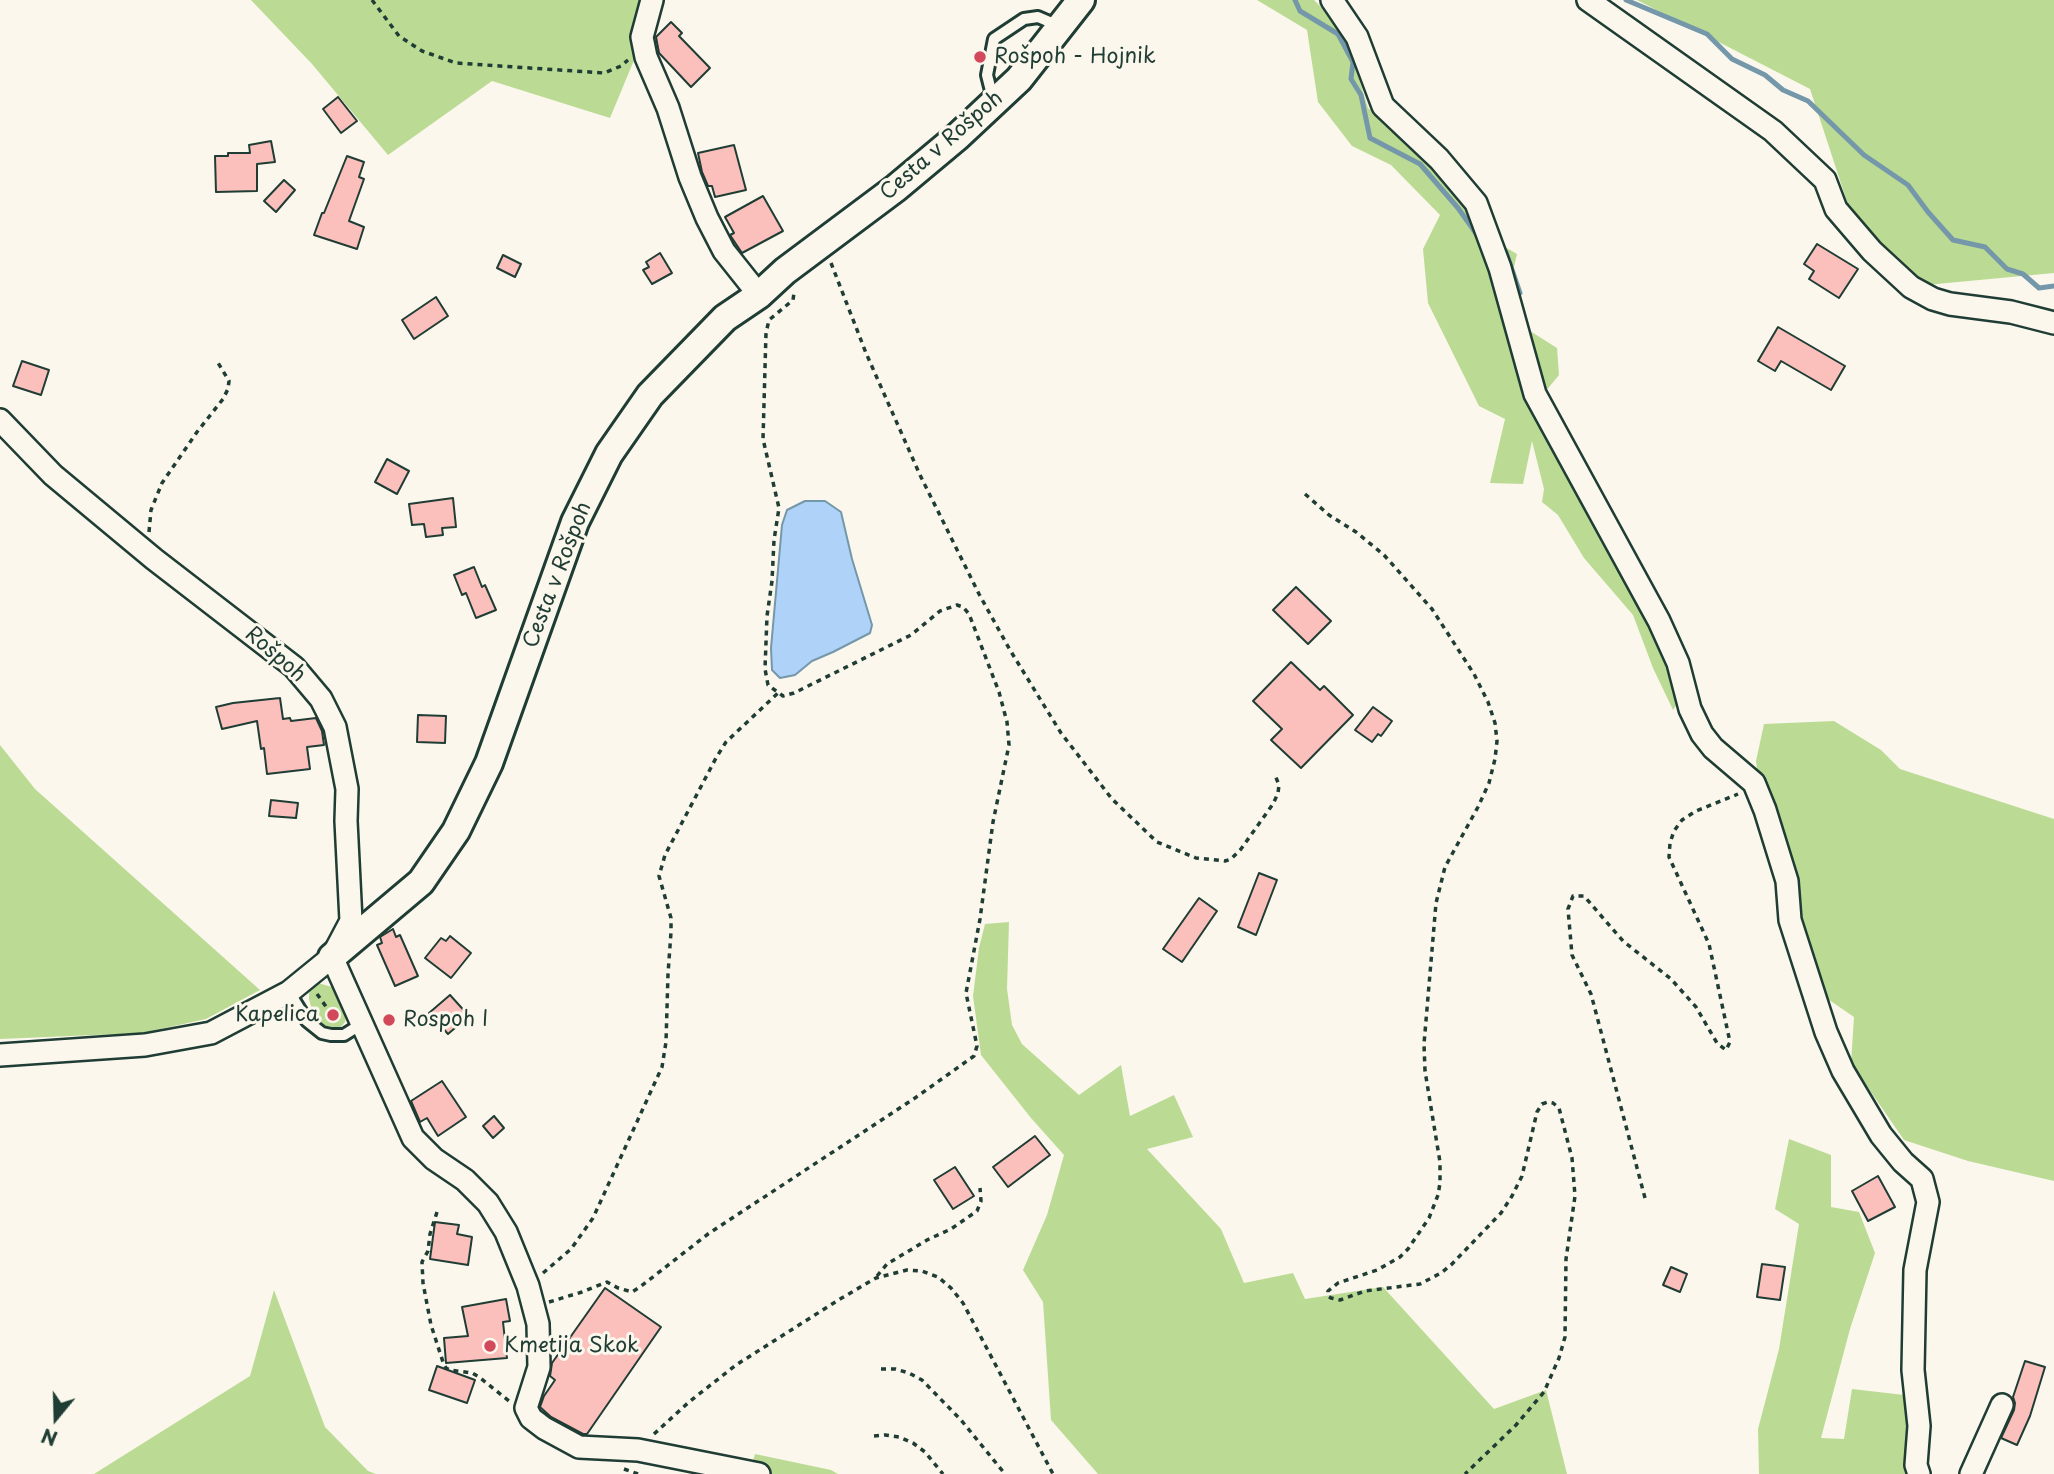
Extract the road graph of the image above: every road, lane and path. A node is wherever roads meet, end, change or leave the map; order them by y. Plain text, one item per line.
1 (372, 0) edge
2 (652, 0) edge
3 (1080, 0) edge
4 (1332, 0) edge
5 (1588, 0) edge
6 (1061, 27) junction
7 (642, 37) junction
8 (994, 102) junction
9 (823, 241) junction
10 (785, 271) junction
11 (759, 295) junction
12 (2054, 323) edge
13 (217, 361) dead end
14 (0, 420) edge
15 (1305, 495) dead end
16 (154, 559) junction
17 (778, 694) junction
18 (1275, 775) dead end
19 (1754, 783) junction
20 (332, 957) junction
21 (289, 992) junction
22 (363, 1023) junction
23 (0, 1055) edge
24 (980, 1188) dead end
25 (1645, 1198) dead end
26 (437, 1212) dead end
27 (876, 1278) junction
28 (528, 1286) junction
29 (534, 1308) junction
30 (881, 1369) dead end
31 (2002, 1405) dead end
32 (526, 1408) junction
33 (874, 1436) dead end
34 (638, 1450) junction
35 (759, 1474) edge
36 (943, 1474) edge
37 (1005, 1474) edge
38 (1053, 1474) edge
39 (1465, 1474) edge
40 (1919, 1474) edge
41 (1971, 1474) edge

1 - 7 path
2 - 7 street
3 - 6 street, Cesta v Rošpoh
4 - 19 street
5 - 12 street
6 - 8 street, Cesta v Rošpoh
6 - 8 lane
7 - 11 street
8 - 9 street, Cesta v Rošpoh
9 - 10 street, Cesta v Rošpoh
9 - 18 path
10 - 11 street, Cesta v Rošpoh
10 - 17 path
11 - 20 street, Cesta v Rošpoh
13 - 16 path
14 - 16 street, Rošpoh
15 - 39 path
16 - 20 street, Rošpoh
17 - 28 path
17 - 29 path
19 - 25 path
19 - 40 street
20 - 21 street
20 - 22 street
21 - 22 lane
21 - 23 street
22 - 28 street
24 - 27 path
26 - 32 path
27 - 34 path
27 - 38 path
28 - 29 street
29 - 32 street
30 - 37 path
31 - 41 street
32 - 34 street
33 - 36 path
34 - 35 street

